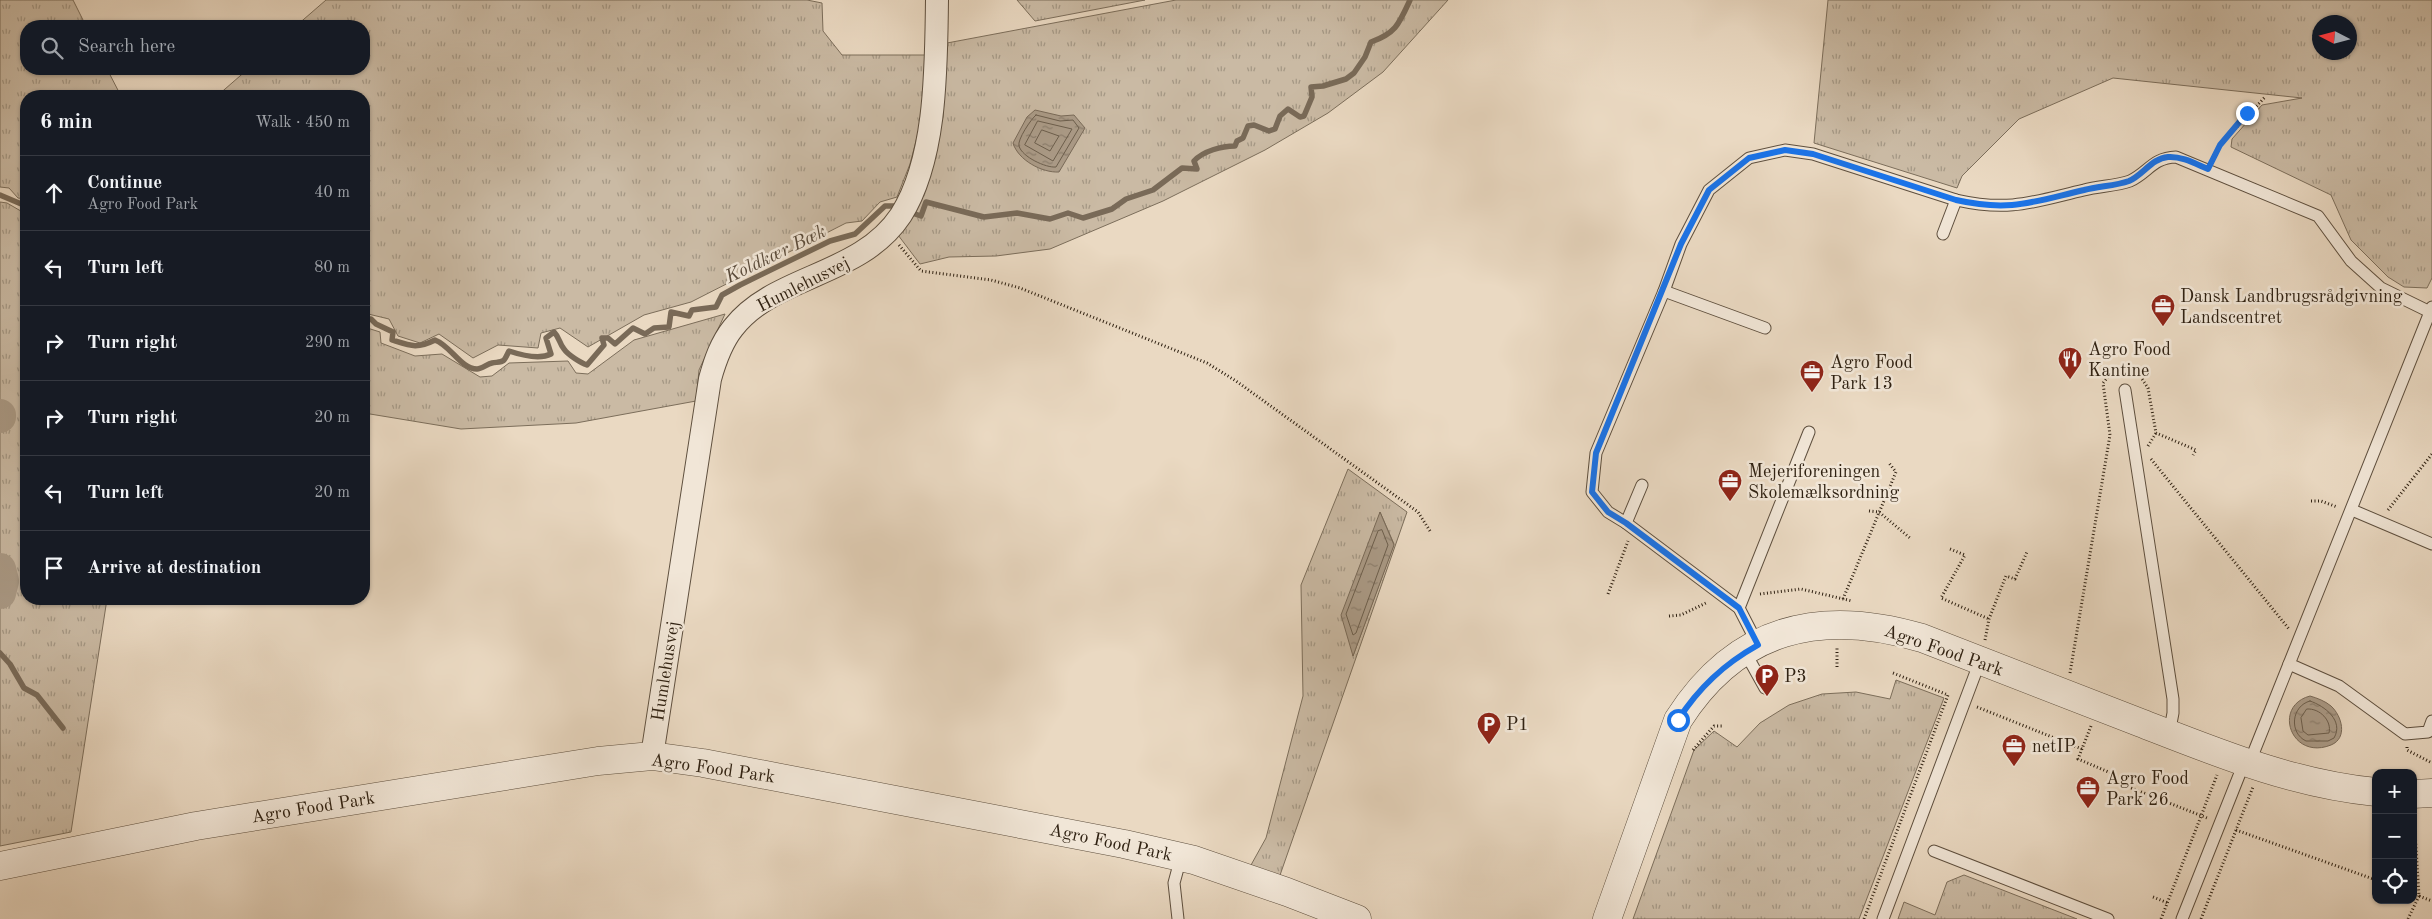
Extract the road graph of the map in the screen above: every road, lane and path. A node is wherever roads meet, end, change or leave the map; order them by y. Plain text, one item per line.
1 (937, 0) edge
2 (2265, 97) dead end
3 (2208, 169) junction
4 (1956, 200) junction
5 (887, 232) junction
6 (1943, 234) dead end
7 (1664, 291) junction
8 (2431, 310) edge
9 (1765, 328) dead end
10 (2125, 390) dead end
11 (1809, 432) dead end
12 (2156, 433) junction
13 (2432, 454) edge
14 (2194, 455) dead end
15 (1889, 463) dead end
16 (1642, 485) dead end
17 (2311, 501) dead end
18 (2392, 505) dead end
19 (2352, 510) junction
20 (1869, 511) dead end
21 (1879, 512) junction
22 (1630, 526) junction
23 (1430, 531) dead end
24 (1910, 538) dead end
25 (2432, 544) edge
26 (1950, 549) dead end
27 (2027, 552) dead end
28 (1851, 561) dead end
29 (1858, 564) junction
30 (1608, 594) dead end
31 (1744, 594) junction
32 (1722, 595) junction
33 (1859, 602) dead end
34 (1739, 608) junction
35 (1841, 611) junction
36 (1669, 616) dead end
37 (2299, 641) junction
38 (1751, 648) junction
39 (1980, 661) junction
40 (2289, 664) junction
41 (1764, 688) dead end
42 (2065, 694) junction
43 (1948, 695) dead end
44 (2432, 721) edge
45 (2090, 728) dead end
46 (2038, 731) dead end
47 (2169, 734) junction
48 (2405, 734) junction
49 (2082, 749) junction
50 (652, 756) junction
51 (2244, 763) junction
52 (2432, 763) edge
53 (2372, 792) edge
54 (2432, 793) edge
55 (2417, 794) edge
56 (2414, 814) edge
57 (2201, 816) junction
58 (2220, 823) junction
59 (2236, 830) junction
60 (1934, 851) dead end
61 (1181, 857) junction
62 (0, 866) edge
63 (2372, 879) edge
64 (2419, 896) junction
65 (2153, 897) dead end
66 (2432, 901) edge
67 (2168, 902) junction
68 (1178, 919) edge
69 (1357, 919) edge
70 (1607, 919) edge
71 (1864, 919) edge
72 (1883, 919) edge
73 (2108, 919) edge
74 (2162, 919) edge
75 (2182, 919) edge
76 (2202, 919) edge
77 (2408, 919) edge

1 - 5 street, Humlehusvej
2 - 3 path
3 - 4 lane
3 - 8 lane
4 - 6 lane
4 - 7 lane
5 - 23 path
5 - 50 street, Humlehusvej
7 - 9 lane
7 - 22 lane
8 - 19 lane
10 - 47 lane
11 - 31 lane
12 - 14 path
12 - 37 path
12 - 42 path
13 - 18 path
15 - 21 path
16 - 22 lane
17 - 19 path
19 - 25 lane
19 - 37 lane
20 - 21 path
21 - 24 path
21 - 29 path
22 - 30 path
22 - 32 lane
26 - 27 path
28 - 29 path
29 - 35 path
31 - 34 lane
31 - 35 path
32 - 34 lane
32 - 36 path
33 - 35 path
34 - 38 lane
35 - 38 street, Agro Food Park
35 - 39 street, Agro Food Park
37 - 40 lane
38 - 41 lane
38 - 70 street, Agro Food Park
39 - 42 street, Agro Food Park
39 - 72 lane
40 - 48 lane
40 - 51 lane
42 - 47 street, Agro Food Park
43 - 71 path
44 - 48 lane
45 - 49 path
46 - 49 path
47 - 51 street, Agro Food Park
48 - 52 path
49 - 57 path
50 - 61 street, Agro Food Park
50 - 62 street, Agro Food Park
51 - 53 street, Agro Food Park
51 - 57 path
51 - 58 lane
51 - 59 path
54 - 55 street
56 - 64 path
57 - 58 path
57 - 67 path
58 - 75 lane
59 - 63 path
59 - 76 path
60 - 73 lane
61 - 68 lane
61 - 69 street, Agro Food Park
64 - 66 path
64 - 77 path
65 - 67 path
67 - 74 path

